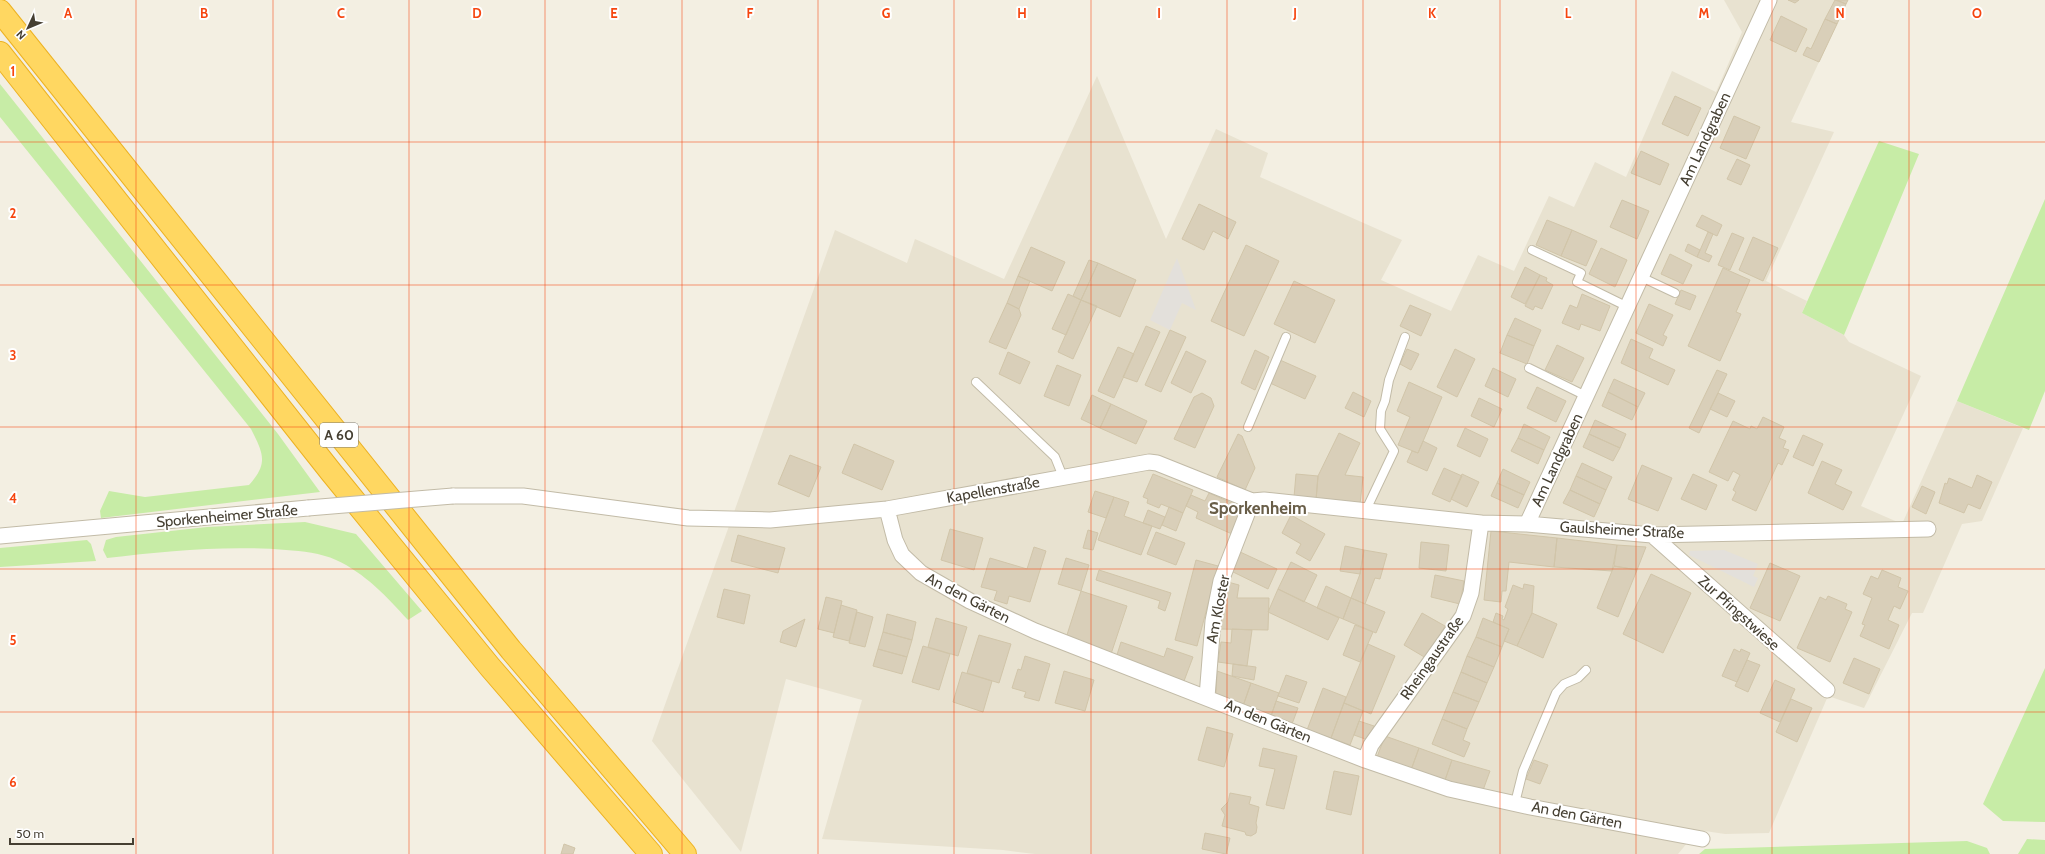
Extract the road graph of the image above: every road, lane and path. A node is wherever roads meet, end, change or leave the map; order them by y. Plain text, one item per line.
1 (1769, 0) edge
2 (0, 11) edge
3 (0, 53) edge
4 (1532, 250) dead end
5 (1641, 277) junction
6 (1675, 293) dead end
7 (1628, 306) junction
8 (1286, 337) dead end
9 (1405, 337) dead end
10 (1529, 368) dead end
11 (976, 382) dead end
12 (1586, 396) junction
13 (1248, 427) dead end
14 (1063, 477) junction
15 (1258, 501) junction
16 (887, 509) junction
17 (1366, 510) junction
18 (716, 519) joint
19 (1481, 523) junction
20 (1527, 524) junction
21 (1928, 529) dead end
22 (1652, 535) junction
23 (0, 536) edge
24 (1586, 670) dead end
25 (1827, 690) dead end
26 (1207, 697) junction
27 (1365, 760) junction
28 (1515, 803) junction
29 (1702, 839) dead end
30 (651, 854) edge
31 (685, 854) edge

1 - 5 street, Am Landgraben
2 - 31 highway, A 60
3 - 30 highway, A 60
4 - 7 lane
5 - 6 lane
5 - 7 street, Am Landgraben
7 - 12 street, Am Landgraben
8 - 13 lane
9 - 17 lane
10 - 12 lane, Am Landgraben
11 - 14 lane
12 - 20 street, Am Landgraben
14 - 15 street, Kapellenstraße
14 - 16 street, Kapellenstraße
15 - 17 street, Gaulsheimer Straße
15 - 26 street, Am Kloster
16 - 18 street, Kapellenstraße
16 - 26 street, An den Gärten
17 - 19 street, Gaulsheimer Straße
18 - 23 street, Sporkenheimer Straße, bridge
19 - 20 street, Gaulsheimer Straße
19 - 27 street, Rheingaustraße
20 - 22 street, Gaulsheimer Straße
21 - 22 street, Gaulsheimer Straße
22 - 25 street, Zur Pfingstwiese
24 - 28 lane
26 - 27 street, An den Gärten
27 - 28 street, An den Gärten
28 - 29 street, An den Gärten

